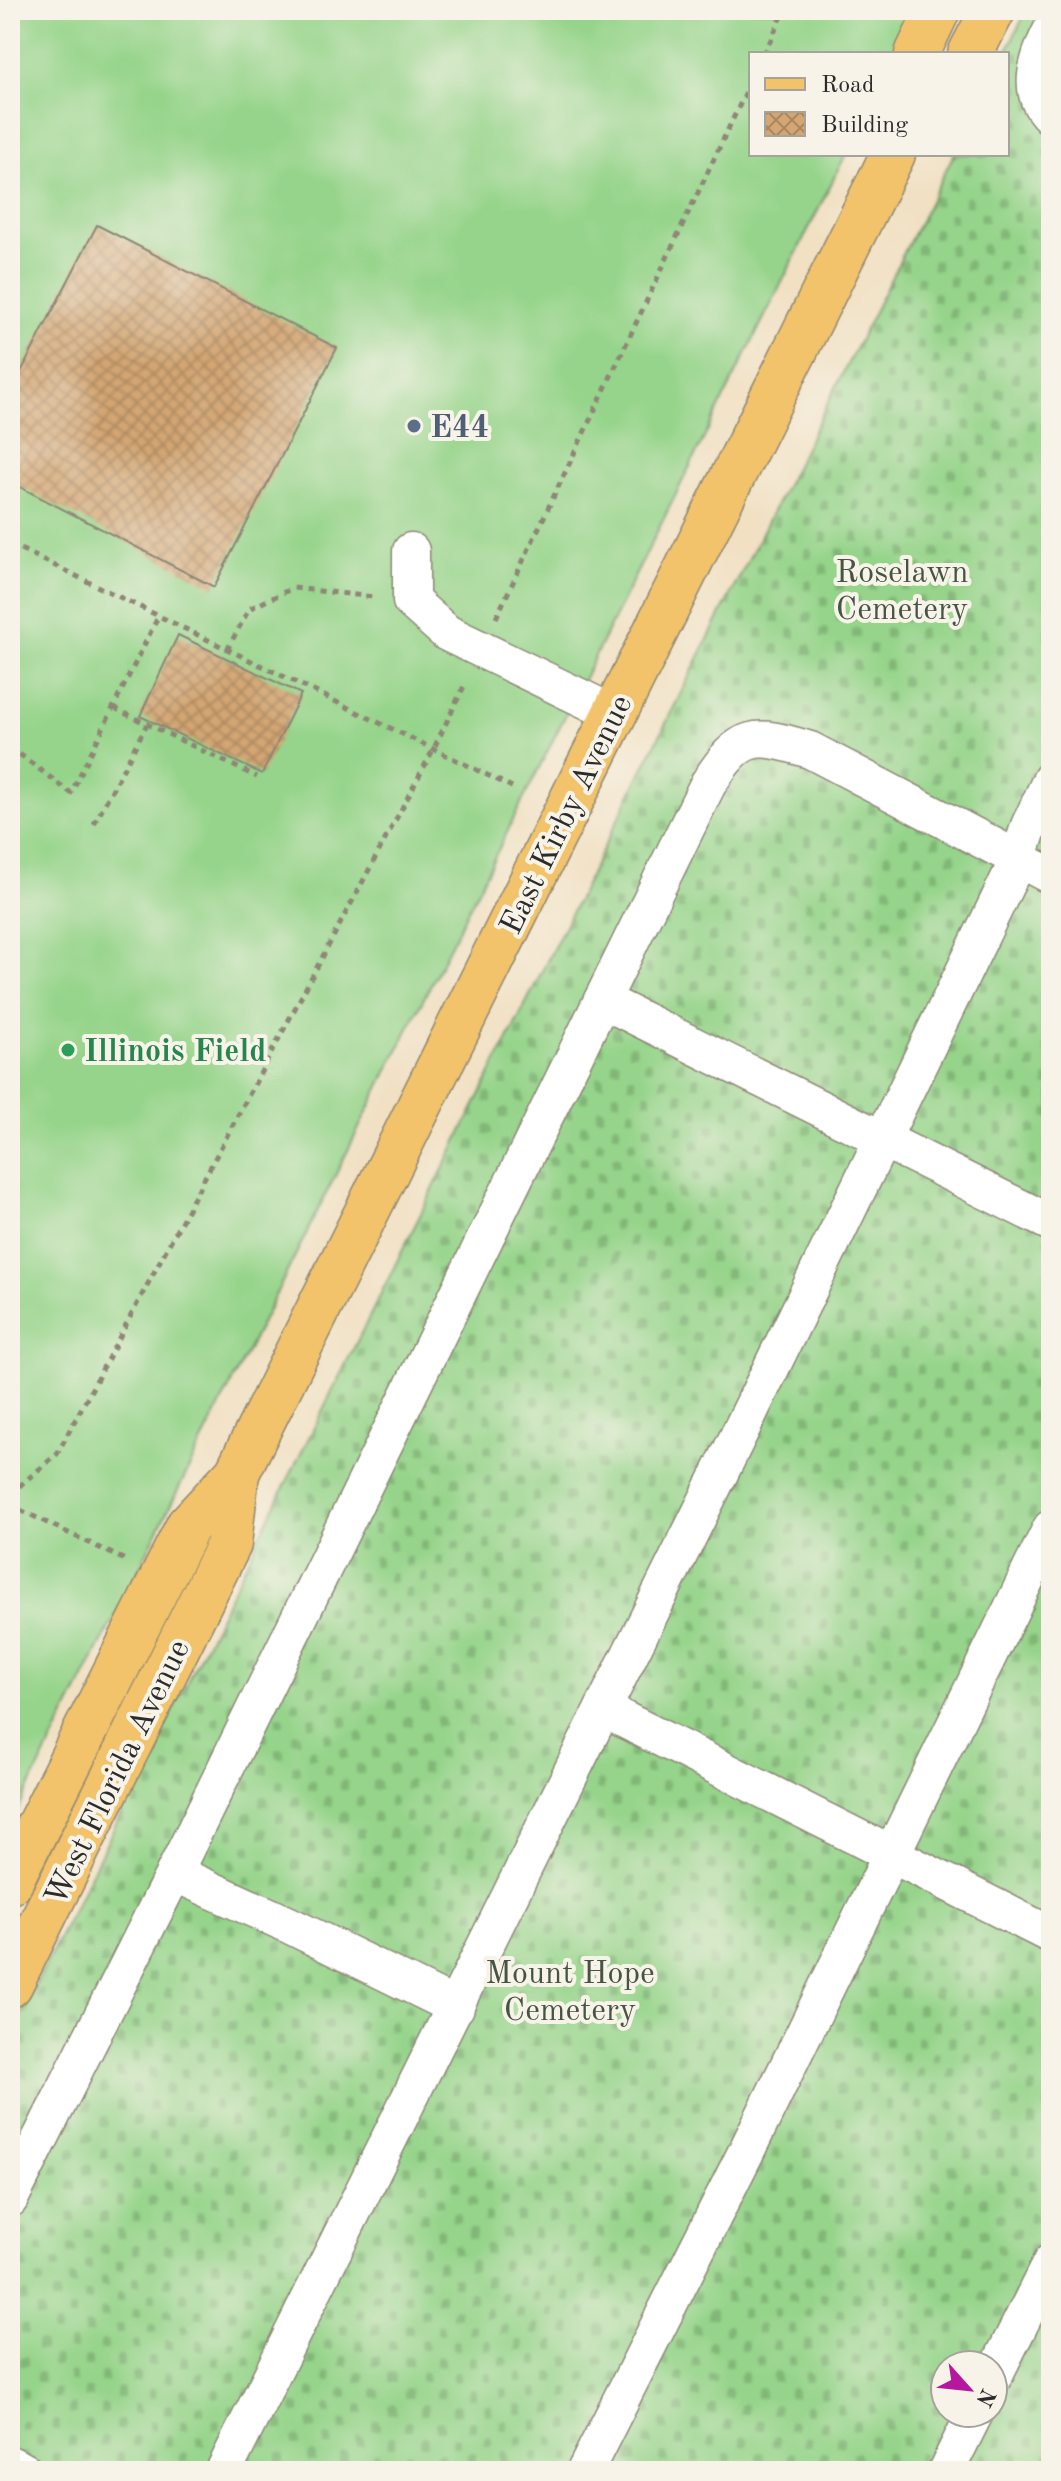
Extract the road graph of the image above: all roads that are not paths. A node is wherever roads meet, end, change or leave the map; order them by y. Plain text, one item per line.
1 (938, 10) edge
2 (993, 10) edge
3 (1051, 31) edge
4 (918, 52) edge
5 (971, 52) edge
6 (1051, 117) edge
7 (892, 156) edge
8 (411, 551) dead end
9 (615, 714) junction
10 (1051, 779) edge
11 (1018, 860) junction
12 (1051, 876) edge
13 (602, 1000) junction
14 (882, 1139) junction
15 (1051, 1223) edge
16 (237, 1473) junction
17 (1051, 1528) edge
18 (141, 1572) joint
19 (200, 1602) joint
20 (603, 1709) junction
21 (892, 1854) junction
22 (174, 1873) junction
23 (10, 1882) edge
24 (1051, 1935) edge
25 (10, 1985) edge
26 (456, 2007) junction
27 (10, 2199) edge
28 (1051, 2262) edge
29 (1008, 2349) edge
30 (967, 2429) edge
31 (10, 2464) edge
32 (24, 2471) edge
33 (224, 2471) edge
34 (585, 2471) edge
35 (946, 2471) edge

1 - 4 main road
2 - 5 main road
3 - 6 lane
7 - 9 main road, East Kirby Avenue
8 - 9 lane
9 - 16 main road, East Kirby Avenue
10 - 11 lane
11 - 12 lane
11 - 13 lane
11 - 14 lane
13 - 14 lane
13 - 22 lane
14 - 15 lane
14 - 20 lane
16 - 18 main road, East Kirby Avenue
16 - 19 main road, East Kirby Avenue
17 - 21 lane
18 - 23 main road, West Florida Avenue
19 - 25 main road, West Florida Avenue
20 - 21 lane
20 - 26 lane
21 - 24 lane
21 - 34 lane
22 - 26 lane
22 - 27 lane
26 - 33 lane
28 - 29 lane
30 - 35 lane
31 - 32 lane

